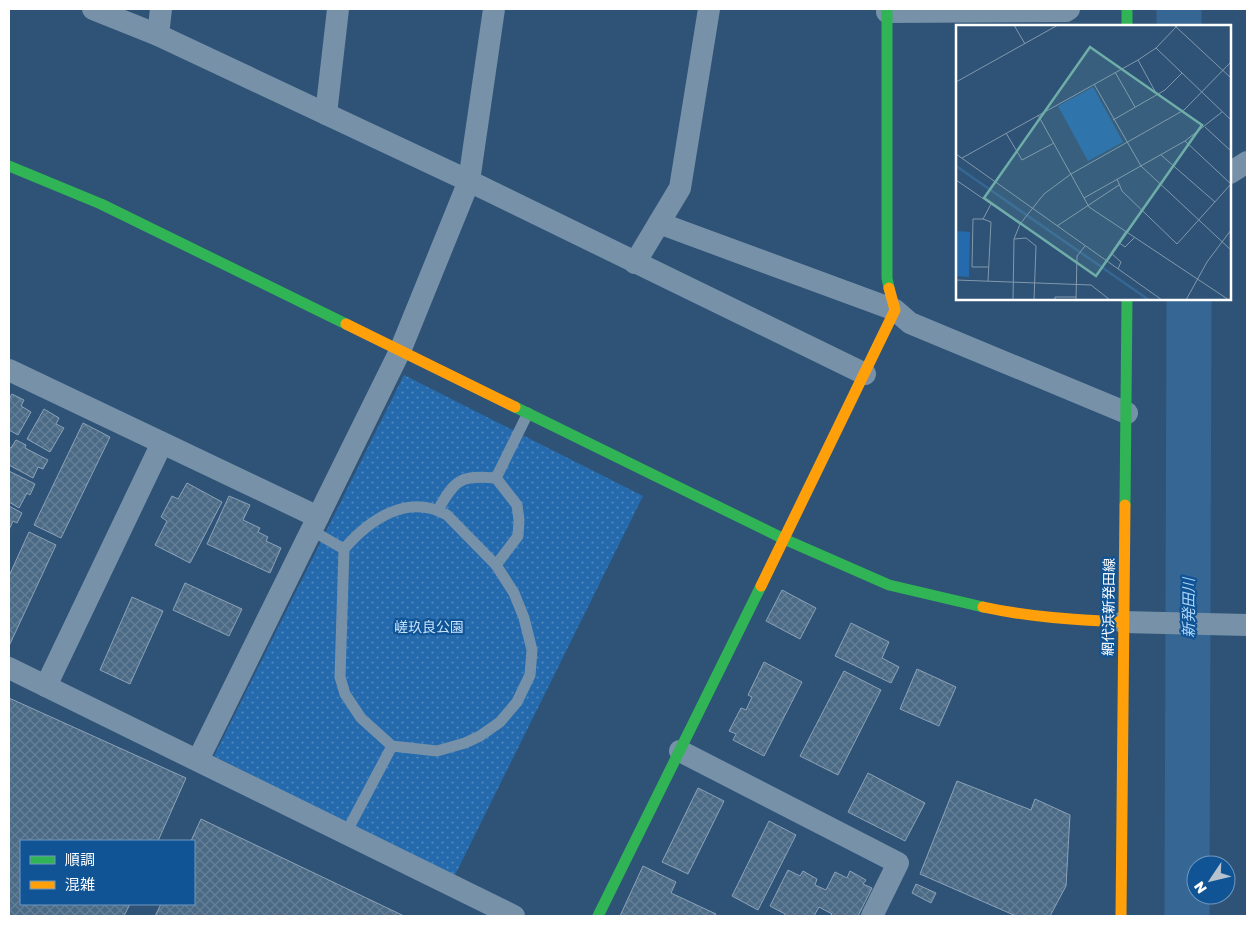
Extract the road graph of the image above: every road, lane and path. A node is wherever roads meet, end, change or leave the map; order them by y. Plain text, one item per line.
1 (93, 9) edge
2 (161, 9) edge
3 (338, 9) edge
4 (494, 9) edge
5 (709, 9) edge
6 (1069, 9) edge
7 (1127, 9) edge
8 (887, 10) edge
9 (976, 10) edge
10 (1127, 25) edge
11 (158, 35) junction
12 (326, 114) junction
13 (1247, 162) edge
14 (9, 166) edge
15 (1231, 172) edge
16 (469, 181) junction
17 (659, 224) junction
18 (635, 263) junction
19 (1127, 300) edge
20 (895, 310) junction
21 (400, 350) junction
22 (9, 370) edge
23 (865, 374) junction
24 (528, 413) junction
25 (1127, 413) junction
26 (162, 443) junction
27 (496, 478) junction
28 (438, 510) junction
29 (315, 523) junction
30 (784, 539) junction
31 (344, 549) junction
32 (496, 565) junction
33 (1123, 622) junction
34 (1247, 625) edge
35 (9, 668) edge
36 (46, 686) junction
37 (392, 746) junction
38 (680, 751) junction
39 (198, 760) junction
40 (346, 833) junction
41 (514, 916) edge
42 (598, 916) edge
43 (872, 916) edge
44 (1121, 916) edge

1 - 11 street
2 - 11 street
3 - 12 street
4 - 16 street
5 - 17 street
6 - 9 street
7 - 10 street
8 - 9 street
8 - 20 street
11 - 12 street
12 - 16 street
13 - 15 street
14 - 21 street
16 - 18 street
16 - 21 street
17 - 18 street
17 - 20 street
18 - 23 street
19 - 25 street, 網代浜新発田線
20 - 23 street
20 - 25 street
21 - 24 street
21 - 29 street
22 - 26 street
23 - 30 street
24 - 27 lane
24 - 30 street
25 - 33 street, 網代浜新発田線
26 - 29 street
26 - 36 street
27 - 28 lane
27 - 32 lane
28 - 31 lane
28 - 32 lane
29 - 31 lane
29 - 39 street
30 - 33 street
30 - 38 street
31 - 37 lane
32 - 37 lane
33 - 34 street
33 - 44 street, 網代浜新発田線
35 - 36 street
36 - 39 street
37 - 40 lane
38 - 42 street
38 - 43 street
39 - 40 street
40 - 41 street

